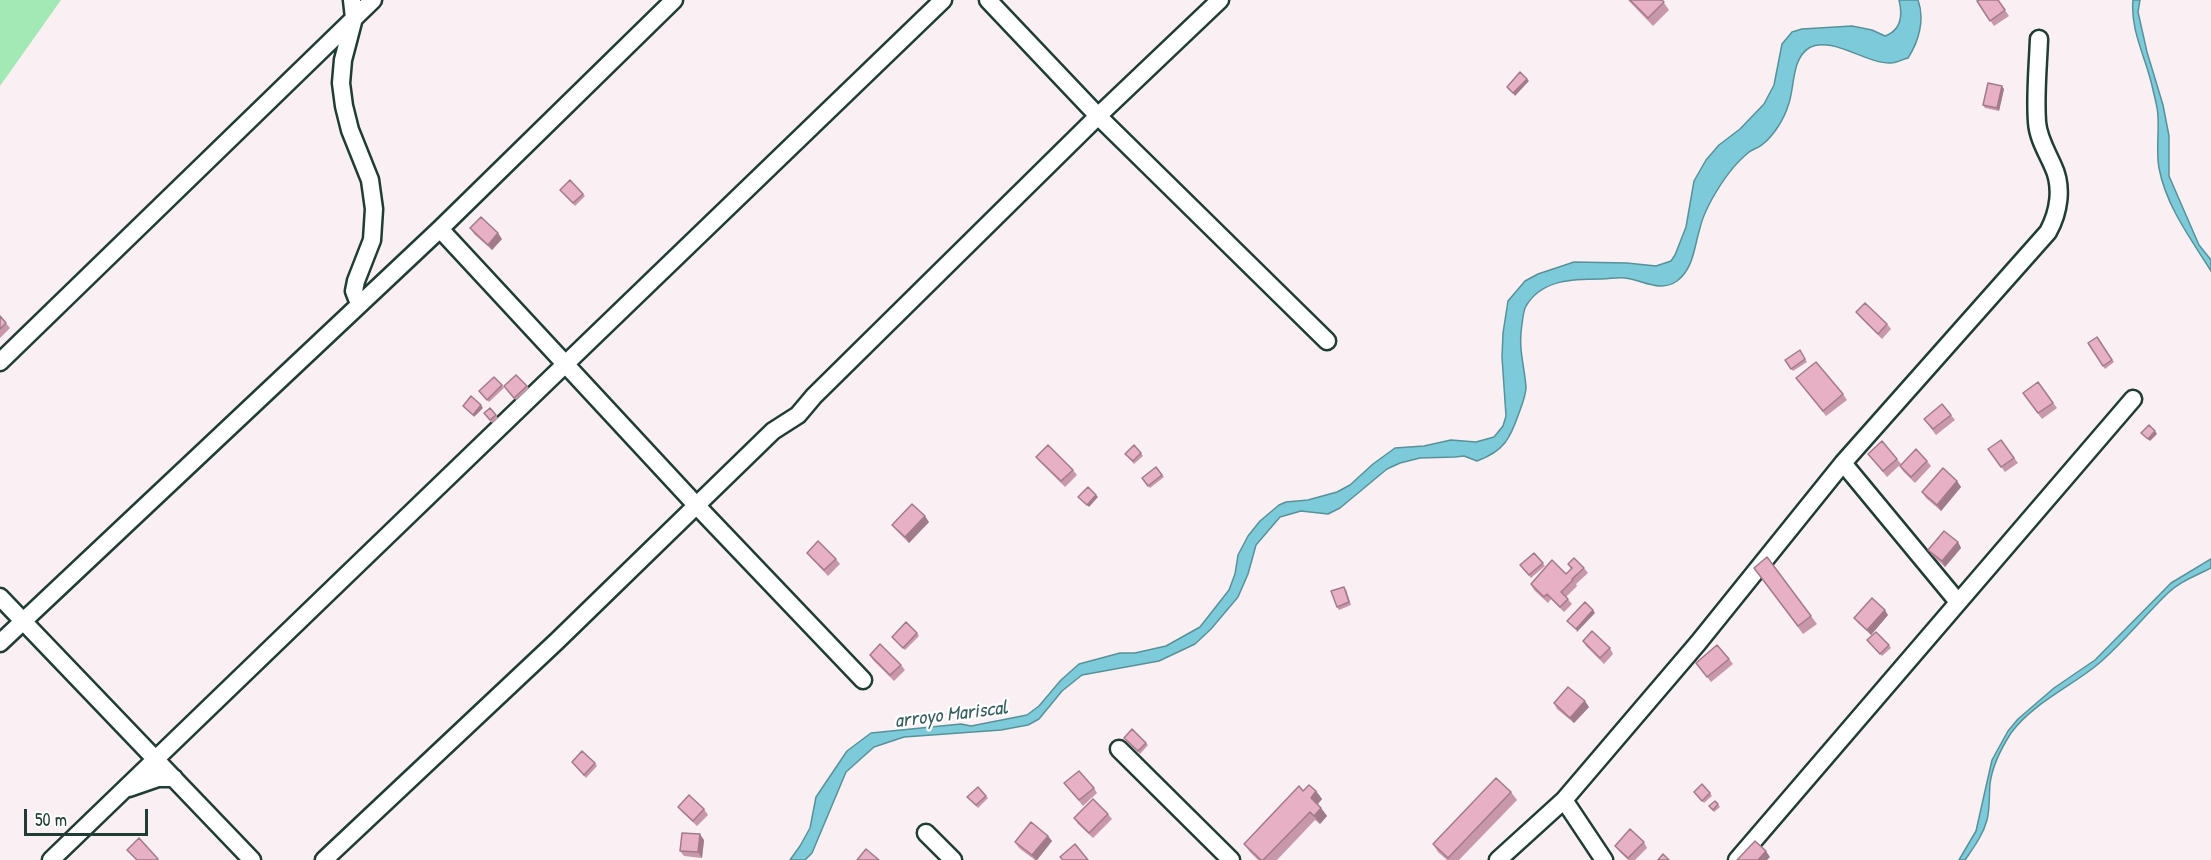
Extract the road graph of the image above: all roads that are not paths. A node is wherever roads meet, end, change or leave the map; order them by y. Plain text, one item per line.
1 (352, 0) edge
2 (373, 0) edge
3 (674, 0) edge
4 (943, 0) edge
5 (988, 0) edge
6 (1220, 0) edge
7 (354, 18) junction
8 (2038, 39) dead end
9 (1098, 116) junction
10 (440, 229) junction
11 (359, 304) junction
12 (1327, 341) dead end
13 (0, 362) edge
14 (566, 365) junction
15 (2133, 399) dead end
16 (1844, 463) junction
17 (697, 506) junction
18 (0, 597) edge
19 (1958, 602) junction
20 (22, 622) junction
21 (0, 643) edge
22 (863, 680) dead end
23 (1119, 749) dead end
24 (155, 759) junction
25 (174, 778) junction
26 (123, 790) junction
27 (1564, 800) junction
28 (926, 833) dead end
29 (51, 860) edge
30 (252, 860) edge
31 (324, 860) edge
32 (953, 860) edge
33 (1231, 860) edge
34 (1498, 860) edge
35 (1604, 860) edge
36 (1737, 860) edge

1 - 7 street
2 - 7 street
3 - 10 street
4 - 14 street
5 - 9 street
6 - 9 street
7 - 11 street
7 - 13 street
8 - 16 street
9 - 12 street
9 - 17 street
10 - 11 street
10 - 14 street
11 - 20 street
14 - 17 street
14 - 24 street
15 - 19 street
16 - 19 street
16 - 27 street
17 - 22 street
17 - 31 street
18 - 20 street
19 - 36 street
20 - 21 street
20 - 24 street
23 - 33 street
24 - 25 street
24 - 26 street
25 - 26 street
25 - 30 street
26 - 29 street
27 - 34 street
27 - 35 street
28 - 32 street

